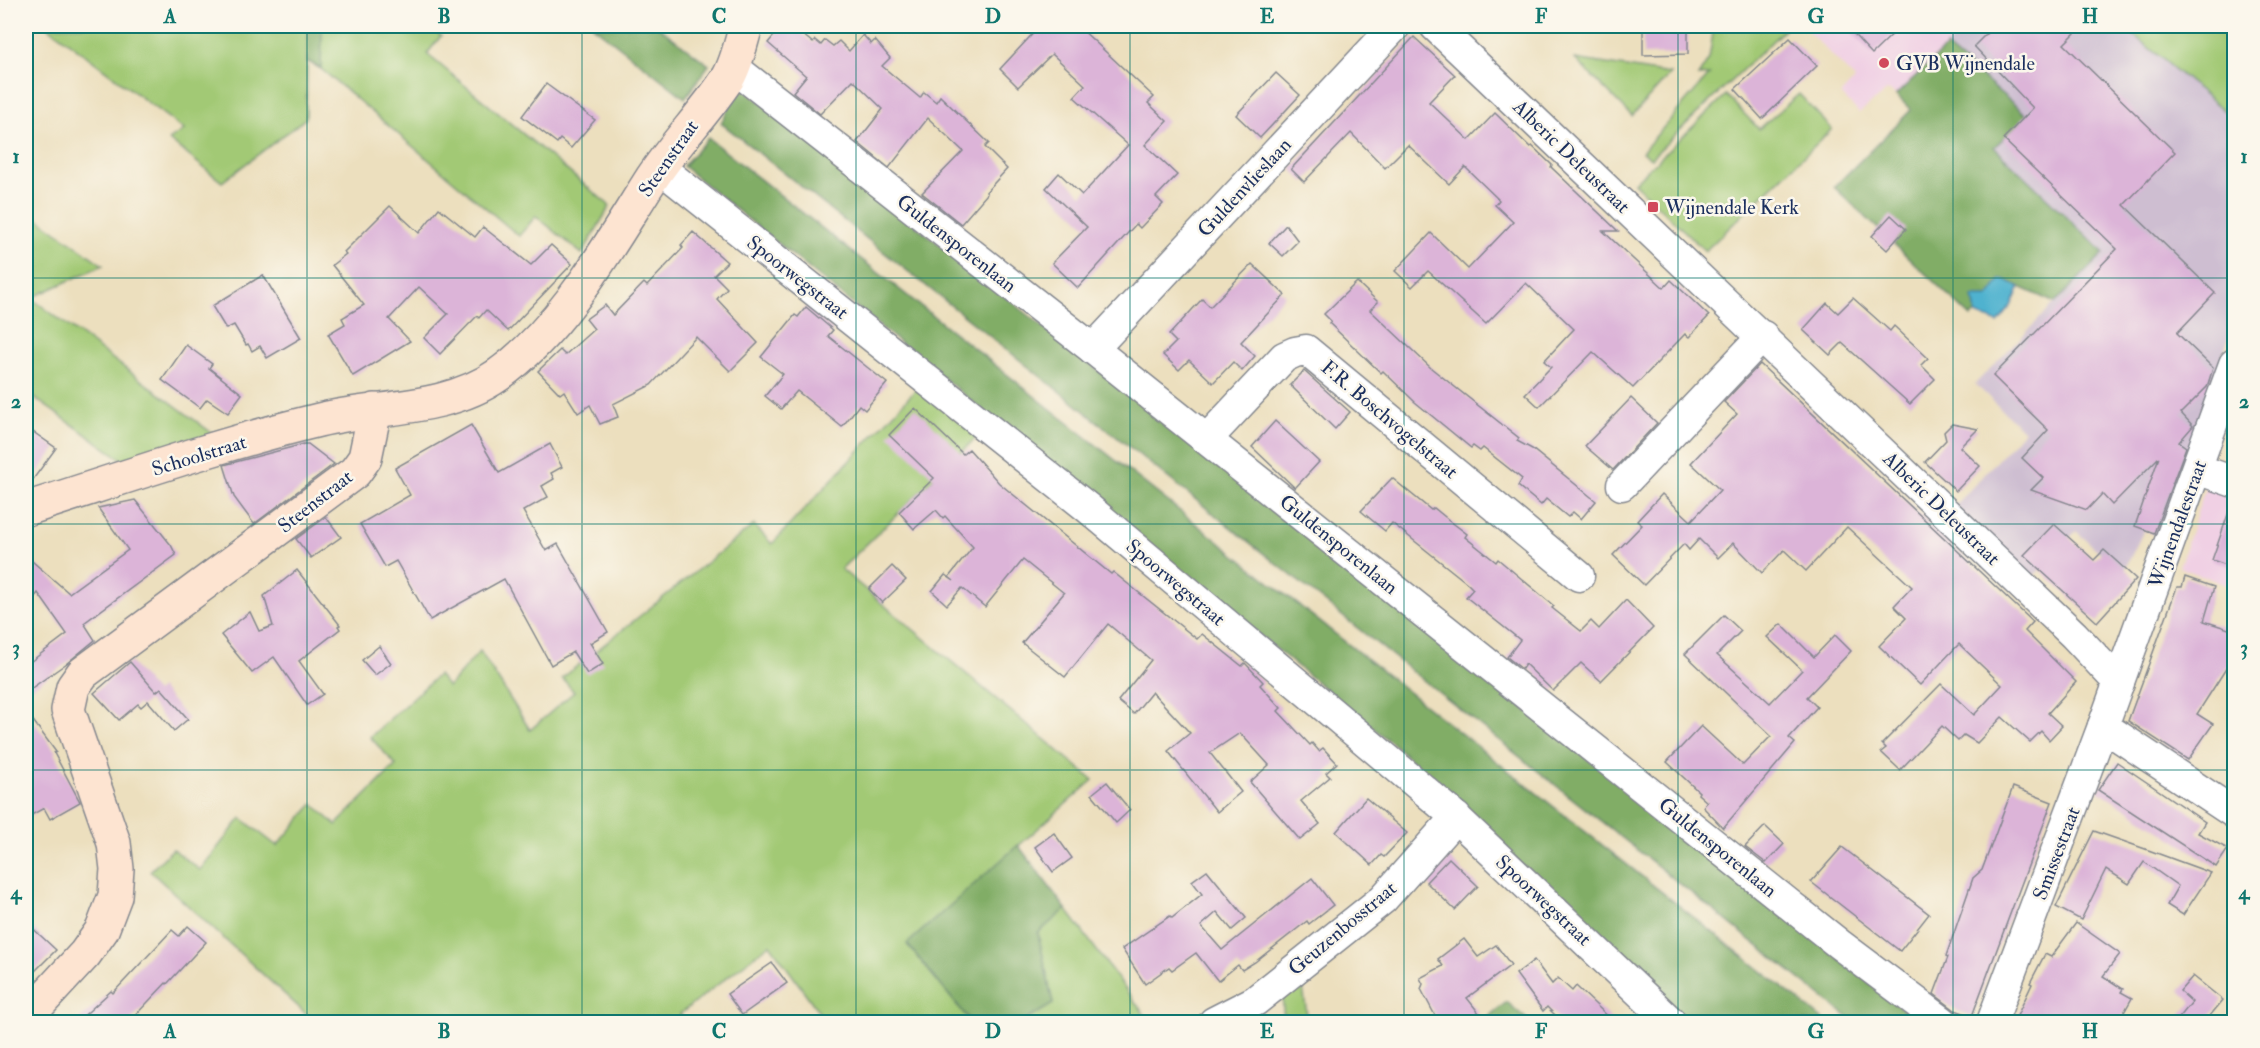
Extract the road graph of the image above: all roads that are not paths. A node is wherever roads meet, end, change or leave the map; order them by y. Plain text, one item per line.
1 (746, 26) edge
2 (1395, 26) edge
3 (1435, 26) edge
4 (730, 73) junction
5 (663, 162) junction
6 (1763, 336) junction
7 (1093, 349) junction
8 (2235, 364) edge
9 (375, 410) junction
10 (1207, 439) junction
11 (2197, 469) junction
12 (2235, 482) edge
13 (1622, 485) dead end
14 (26, 508) edge
15 (1579, 576) dead end
16 (2119, 683) junction
17 (2103, 726) junction
18 (2235, 813) edge
19 (1455, 817) junction
20 (26, 1018) edge
21 (1214, 1023) edge
22 (1671, 1023) edge
23 (1943, 1023) edge
24 (1992, 1023) edge

1 - 4 street, Steenstraat
2 - 7 street, Guldenvlieslaan
3 - 6 street, Alberic Deleustraat
4 - 5 street, Steenstraat
4 - 7 street, Guldensporenlaan
5 - 9 street, Steenstraat
5 - 19 street, Spoorwegstraat
6 - 13 street
6 - 16 street, Alberic Deleustraat
7 - 10 street, Guldensporenlaan
8 - 11 street, Wijnendalestraat
9 - 14 street, Schoolstraat
9 - 20 street, Steenstraat
10 - 15 street, F.R. Boschvogelstraat
10 - 23 street, Guldensporenlaan
11 - 12 street
11 - 16 street, Wijnendalestraat
16 - 17 street, Smissestraat
17 - 18 street
17 - 24 street, Smissestraat
19 - 21 street, Geuzenbosstraat
19 - 22 street, Spoorwegstraat

